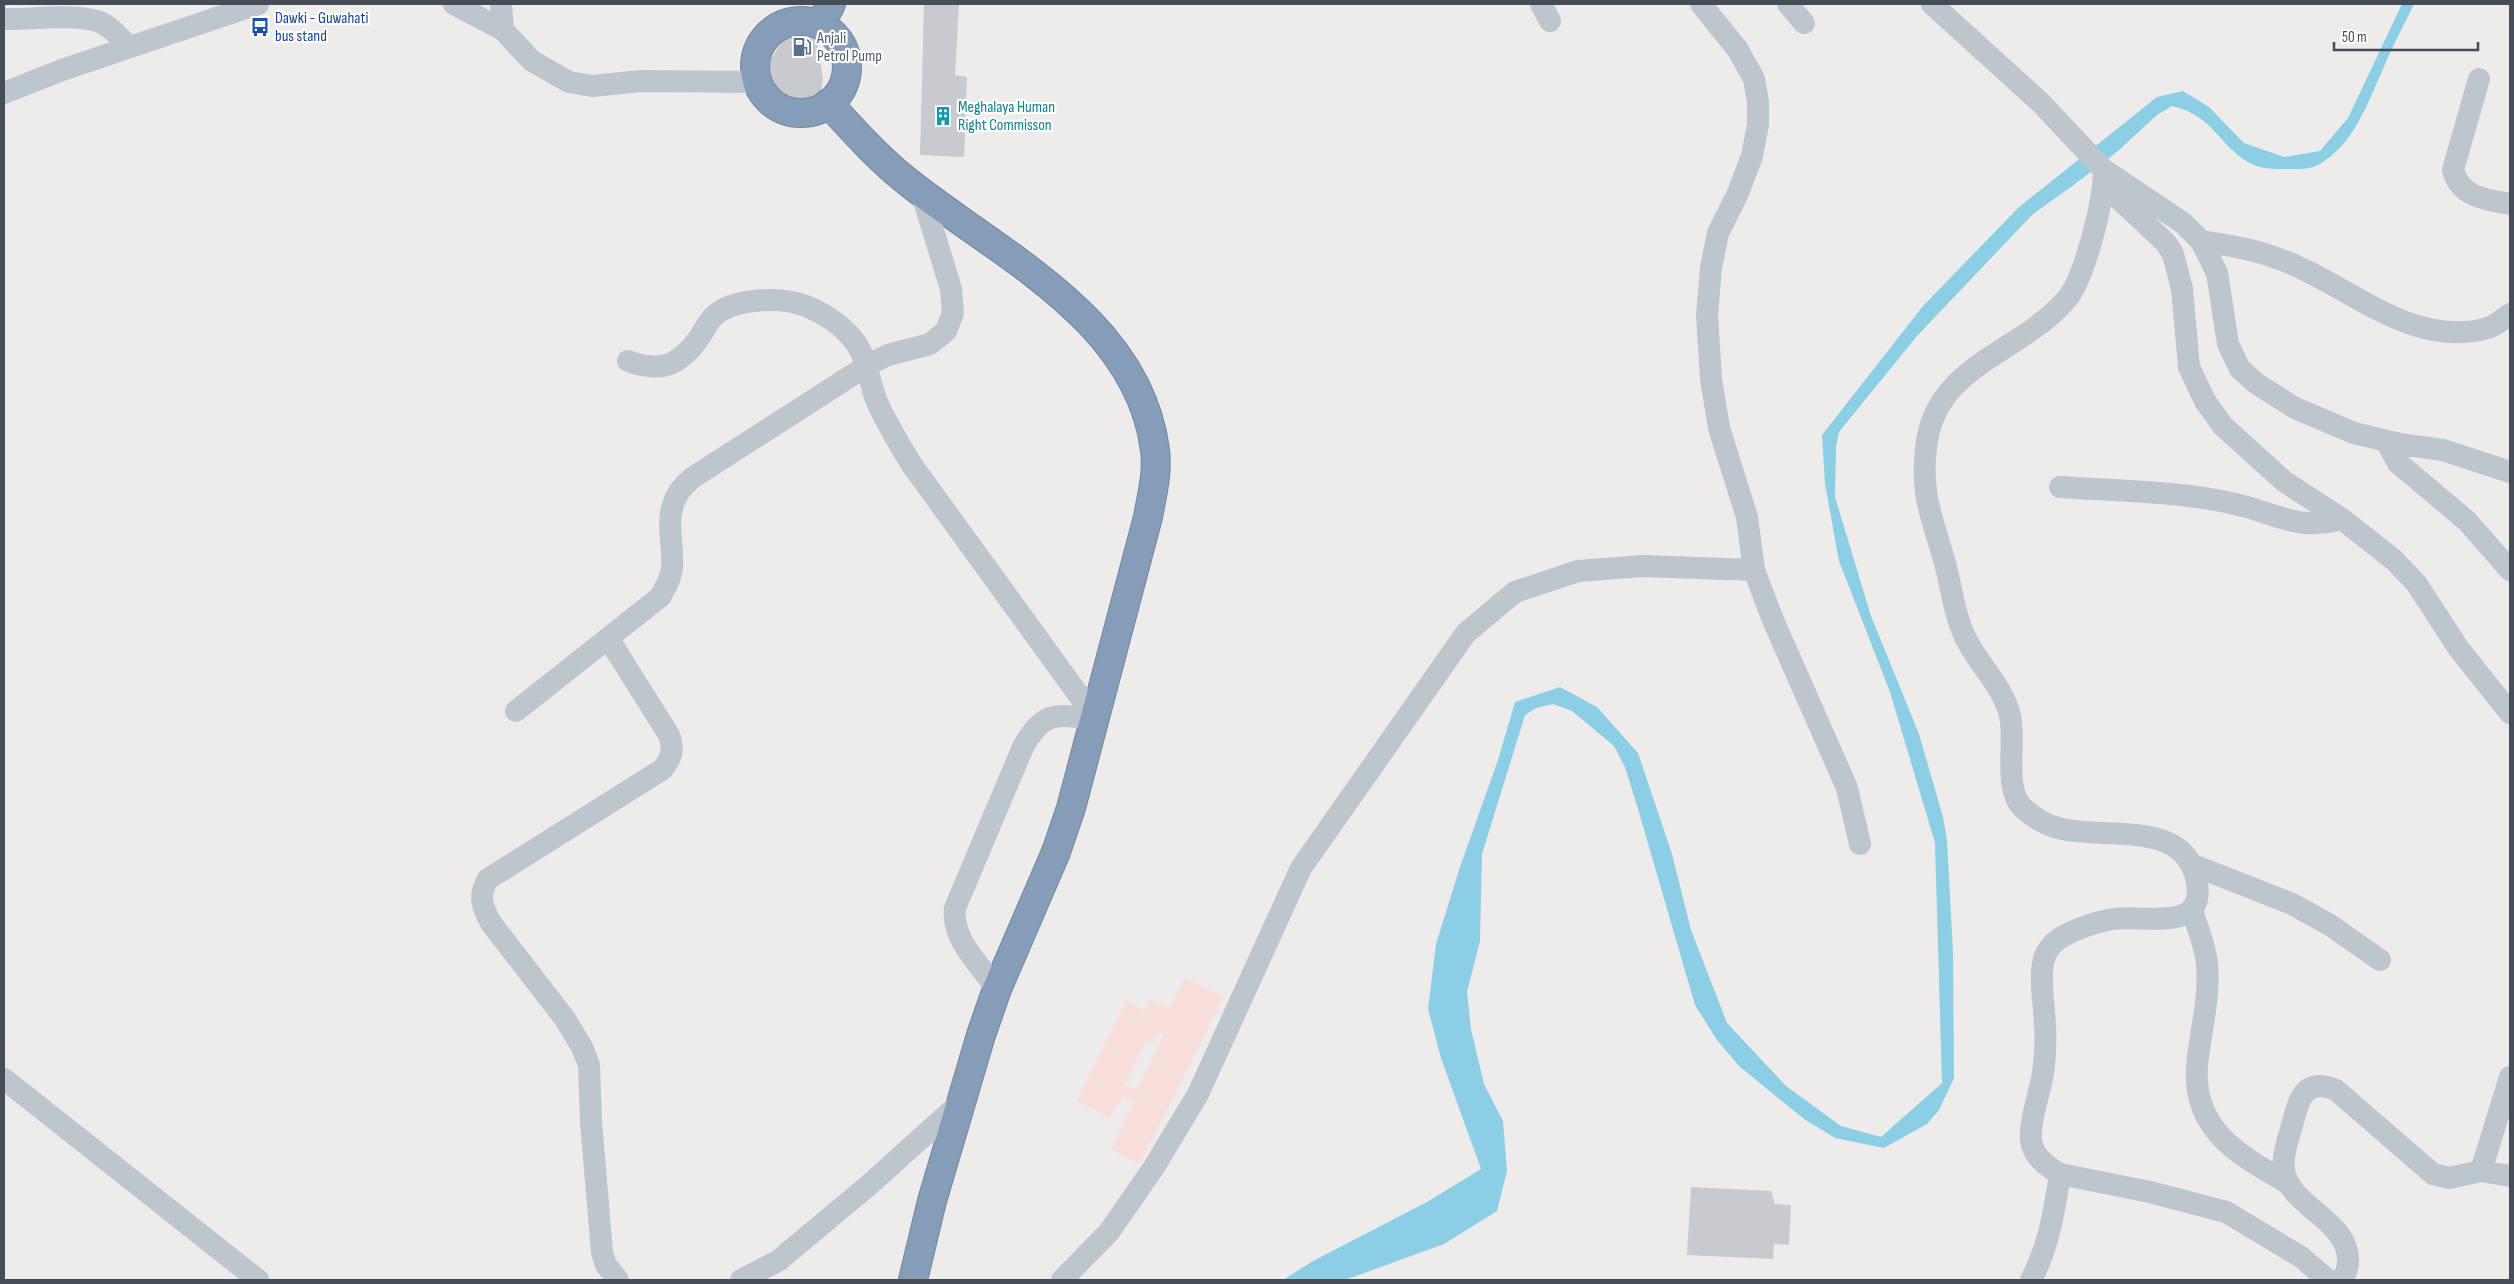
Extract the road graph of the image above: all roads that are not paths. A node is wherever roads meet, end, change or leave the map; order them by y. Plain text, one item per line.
1 (258, 4) edge
2 (454, 4) edge
3 (501, 4) edge
4 (1700, 4) edge
5 (1788, 4) edge
6 (1932, 4) edge
7 (825, 14) edge
8 (4, 19) edge
9 (1804, 23) dead end
10 (503, 30) junction
11 (130, 47) junction
12 (2479, 79) dead end
13 (757, 82) junction
14 (4, 93) edge
15 (828, 103) junction
16 (2104, 170) junction
17 (921, 191) junction
18 (2510, 204) edge
19 (2201, 241) junction
20 (2510, 314) edge
21 (628, 361) dead end
22 (868, 365) junction
23 (2386, 441) junction
24 (2510, 472) edge
25 (2060, 487) dead end
26 (2342, 519) junction
27 (1754, 570) junction
28 (2510, 570) edge
29 (608, 638) junction
30 (516, 711) dead end
31 (2510, 713) edge
32 (1096, 719) junction
33 (1860, 844) dead end
34 (2193, 866) junction
35 (2192, 910) junction
36 (2380, 960) dead end
37 (997, 989) junction
38 (2510, 1077) edge
39 (4, 1079) edge
40 (959, 1104) junction
41 (2481, 1171) junction
42 (2060, 1174) junction
43 (2510, 1176) edge
44 (2288, 1183) junction
45 (258, 1280) edge
46 (618, 1280) edge
47 (741, 1280) edge
48 (913, 1280) edge
49 (1062, 1280) edge
50 (2031, 1280) edge
51 (2328, 1280) edge
52 (2343, 1280) edge

1 - 11 street
2 - 10 street
3 - 10 street
4 - 27 street
5 - 9 street
6 - 16 street
7 - 13 highway
7 - 15 highway
8 - 11 street
10 - 13 street
11 - 14 street
12 - 18 street
13 - 15 highway
15 - 17 highway
16 - 19 street
16 - 26 street
16 - 34 street
17 - 22 street
17 - 32 highway
19 - 20 street
19 - 23 street
21 - 22 street
22 - 29 street
22 - 32 street
23 - 24 street
23 - 28 street
25 - 26 street
26 - 31 street
27 - 33 street
27 - 49 street
29 - 30 street
29 - 46 street
32 - 37 highway
32 - 37 street
34 - 35 street
34 - 36 street
35 - 42 street
35 - 44 street
37 - 40 highway
38 - 41 street
39 - 45 street
40 - 47 street
40 - 48 highway
41 - 43 street
41 - 44 street
42 - 50 street
42 - 51 street
44 - 52 street

